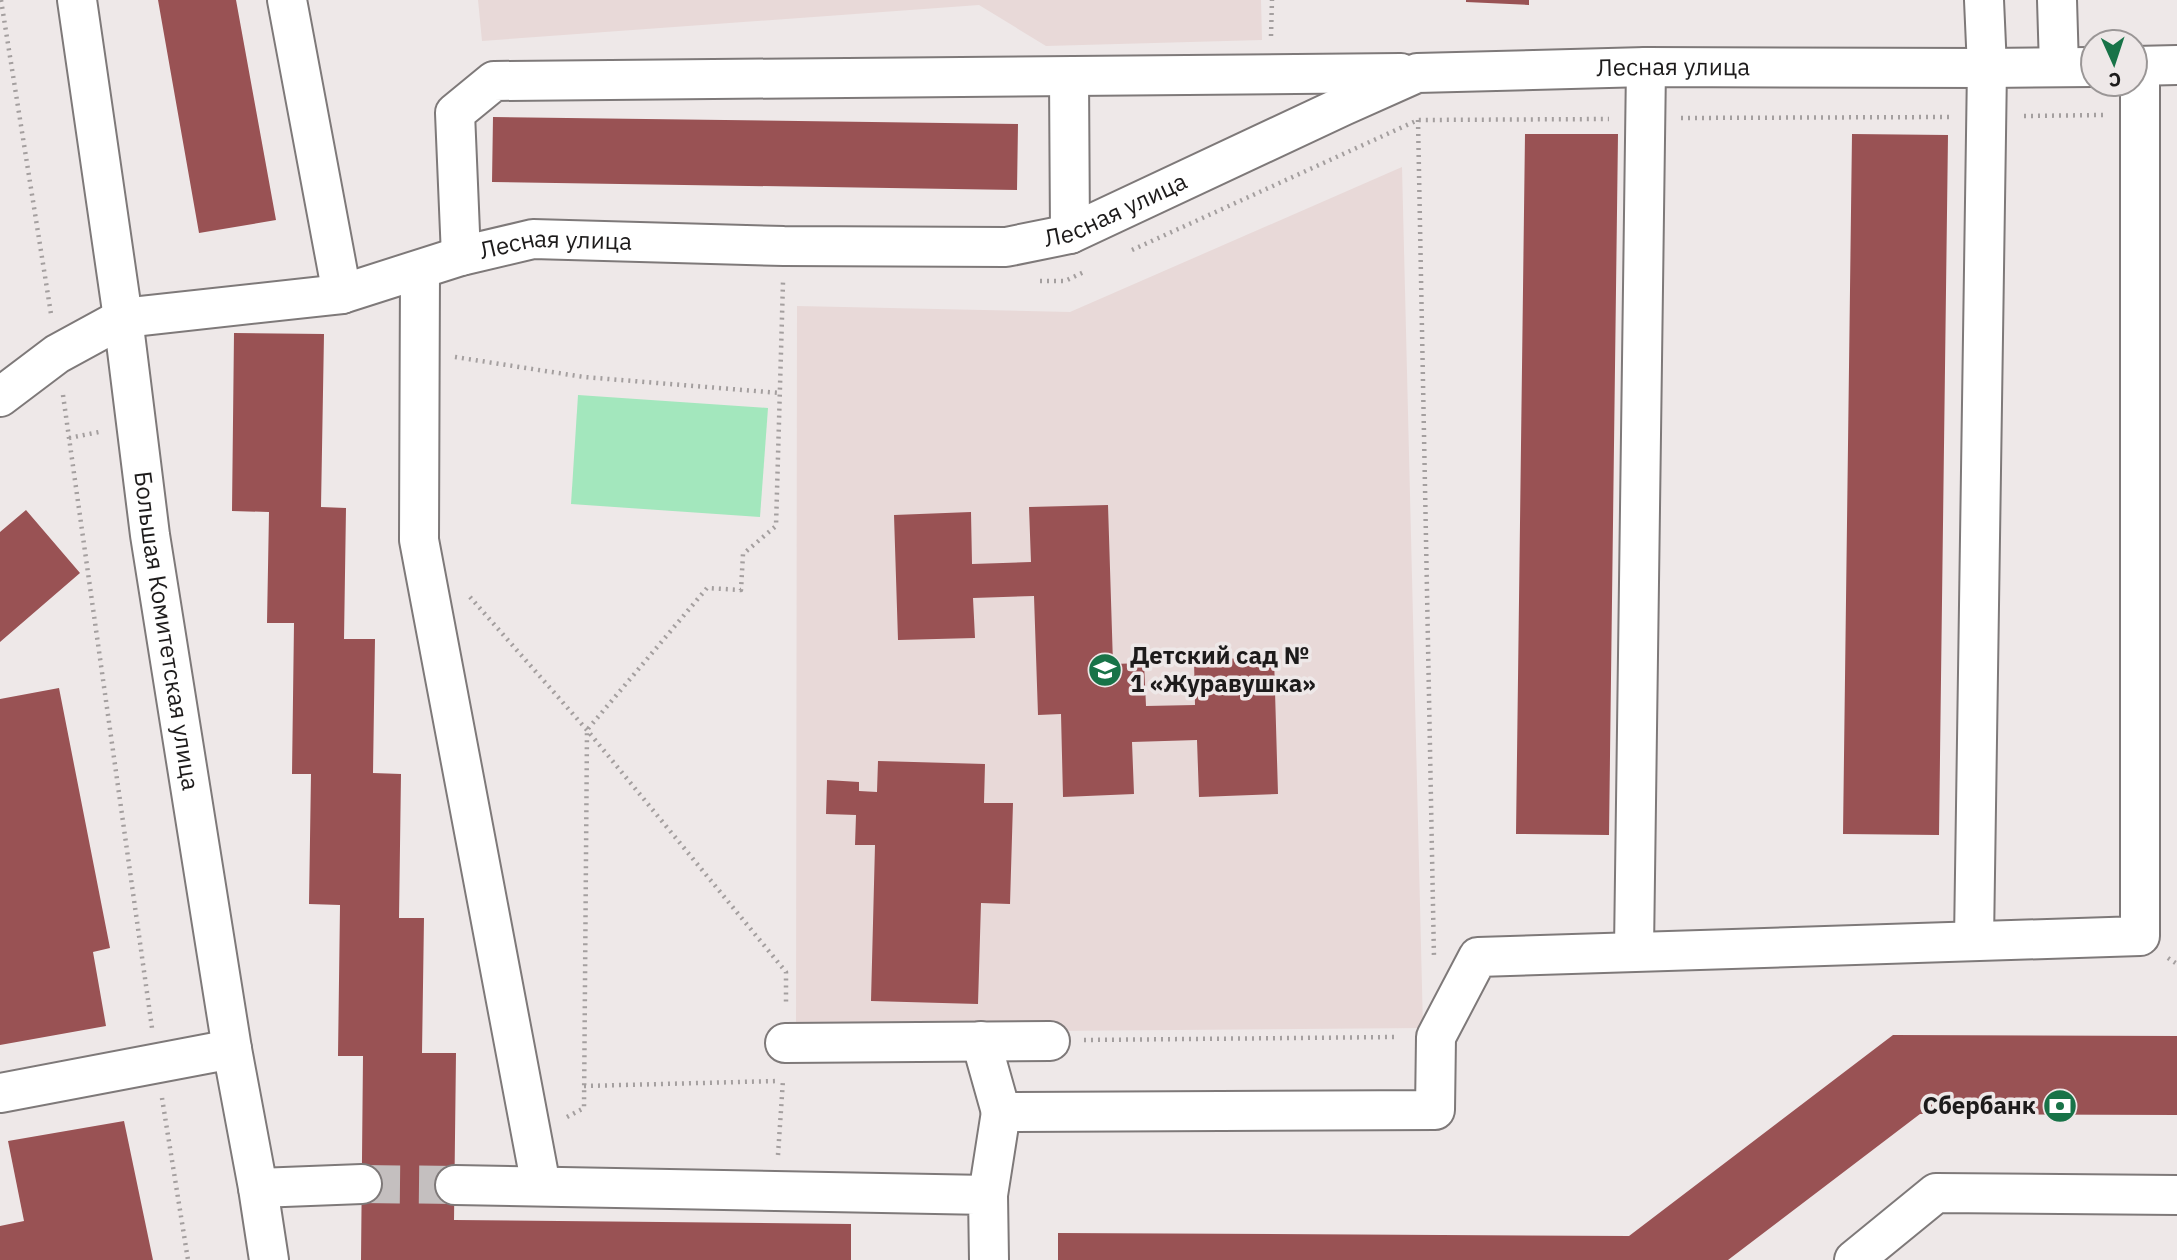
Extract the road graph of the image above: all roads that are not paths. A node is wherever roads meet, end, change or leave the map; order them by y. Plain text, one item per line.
1 (77, 0) edge
2 (287, 0) edge
3 (1984, 0) edge
4 (2057, 0) edge
5 (2151, 66) edge
6 (1646, 67) junction
7 (2076, 67) edge
8 (1987, 68) junction
9 (1417, 73) junction
10 (1069, 77) junction
11 (1070, 234) junction
12 (461, 256) junction
13 (420, 270) junction
14 (342, 294) junction
15 (123, 318) junction
16 (0, 397) edge
17 (1974, 941) junction
18 (1634, 950) junction
19 (981, 1041) junction
20 (1050, 1041) road end
21 (785, 1043) road end
22 (232, 1049) junction
23 (0, 1093) edge
24 (1001, 1112) junction
25 (362, 1184) tunnel mouth
26 (455, 1185) tunnel mouth
27 (541, 1186) junction
28 (258, 1188) junction
29 (988, 1195) junction
30 (2177, 1195) edge
31 (269, 1260) edge
32 (989, 1260) edge
33 (1854, 1260) edge

1 - 15 street, Большая Комитетская улица
2 - 14 street
3 - 8 street
4 - 7 street
5 - 17 street
6 - 8 street, Лесная улица
6 - 9 street, Лесная улица
6 - 18 street
7 - 8 street, Лесная улица
8 - 17 street
9 - 10 street
9 - 11 street, Лесная улица
10 - 11 street
10 - 12 street
11 - 12 street, Лесная улица
12 - 13 street, Лесная улица
13 - 14 street, Лесная улица
13 - 27 street
14 - 15 street, Лесная улица
15 - 16 street
15 - 22 street, Большая Комитетская улица
17 - 18 street
18 - 24 street
19 - 20 street
19 - 21 street
19 - 24 street
22 - 23 street
22 - 28 street, Большая Комитетская улица
24 - 29 street
25 - 28 street
26 - 27 street
27 - 29 street
28 - 31 street, Большая Комитетская улица
29 - 32 street
30 - 33 street

